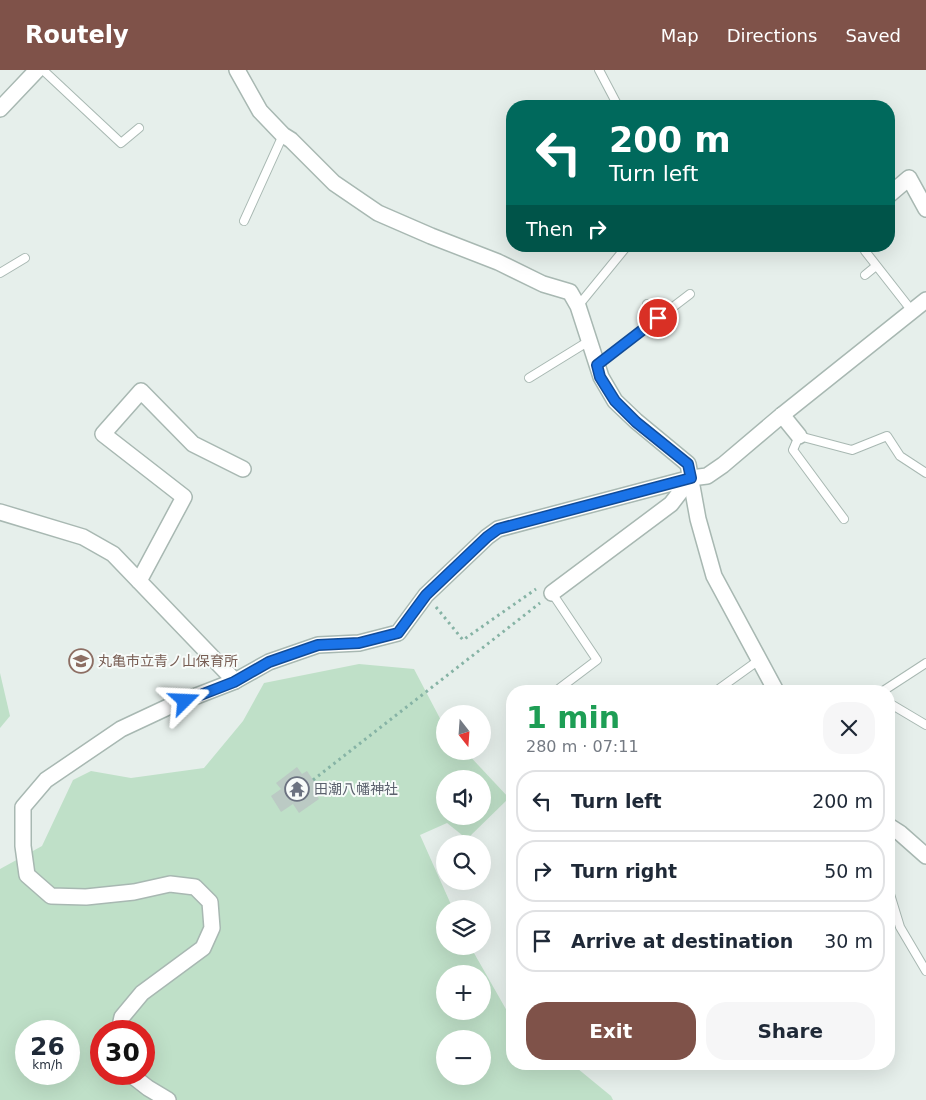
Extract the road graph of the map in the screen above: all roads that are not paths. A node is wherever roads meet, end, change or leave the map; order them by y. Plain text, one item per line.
1 (37, 70) edge
2 (43, 70) edge
3 (236, 70) edge
4 (599, 70) edge
5 (615, 100) edge
6 (0, 109) edge
7 (139, 128) dead end
8 (283, 135) junction
9 (895, 190) edge
10 (926, 209) edge
11 (244, 221) dead end
12 (622, 252) edge
13 (865, 252) edge
14 (25, 258) dead end
15 (876, 266) junction
16 (0, 274) edge
17 (865, 276) dead end
18 (690, 294) dead end
19 (926, 300) edge
20 (647, 304) dead end
21 (578, 306) junction
22 (912, 311) junction
23 (658, 318) junction
24 (589, 341) junction
25 (597, 365) junction
26 (529, 378) dead end
27 (782, 415) junction
28 (798, 436) junction
29 (243, 470) dead end
30 (926, 474) edge
31 (691, 478) junction
32 (0, 512) edge
33 (844, 519) dead end
34 (139, 581) junction
35 (552, 594) joint
36 (759, 660) junction
37 (926, 664) edge
38 (234, 682) junction
39 (564, 685) edge
40 (724, 685) edge
41 (773, 685) edge
42 (893, 685) edge
43 (895, 707) edge
44 (926, 725) edge
45 (895, 830) edge
46 (926, 856) edge
47 (895, 911) edge
48 (926, 971) edge
49 (121, 1020) edge
50 (144, 1085) edge
51 (168, 1100) edge

1 - 6 street
2 - 7 lane
3 - 8 street
4 - 5 lane
8 - 11 lane
8 - 21 street
9 - 10 street
12 - 21 lane
13 - 15 lane
14 - 16 lane
15 - 17 lane
15 - 22 lane
18 - 23 lane
19 - 22 street
20 - 23 lane
21 - 24 street
22 - 27 street
23 - 25 lane
24 - 25 street
24 - 26 lane
25 - 31 street
27 - 28 street
27 - 31 street
28 - 30 lane
28 - 33 lane
29 - 34 street
31 - 35 street
31 - 36 street
31 - 38 street
32 - 34 street
34 - 38 street
35 - 39 lane
36 - 40 lane
36 - 41 street
37 - 42 lane
38 - 49 street
43 - 44 lane
45 - 46 street
47 - 48 lane
50 - 51 street

